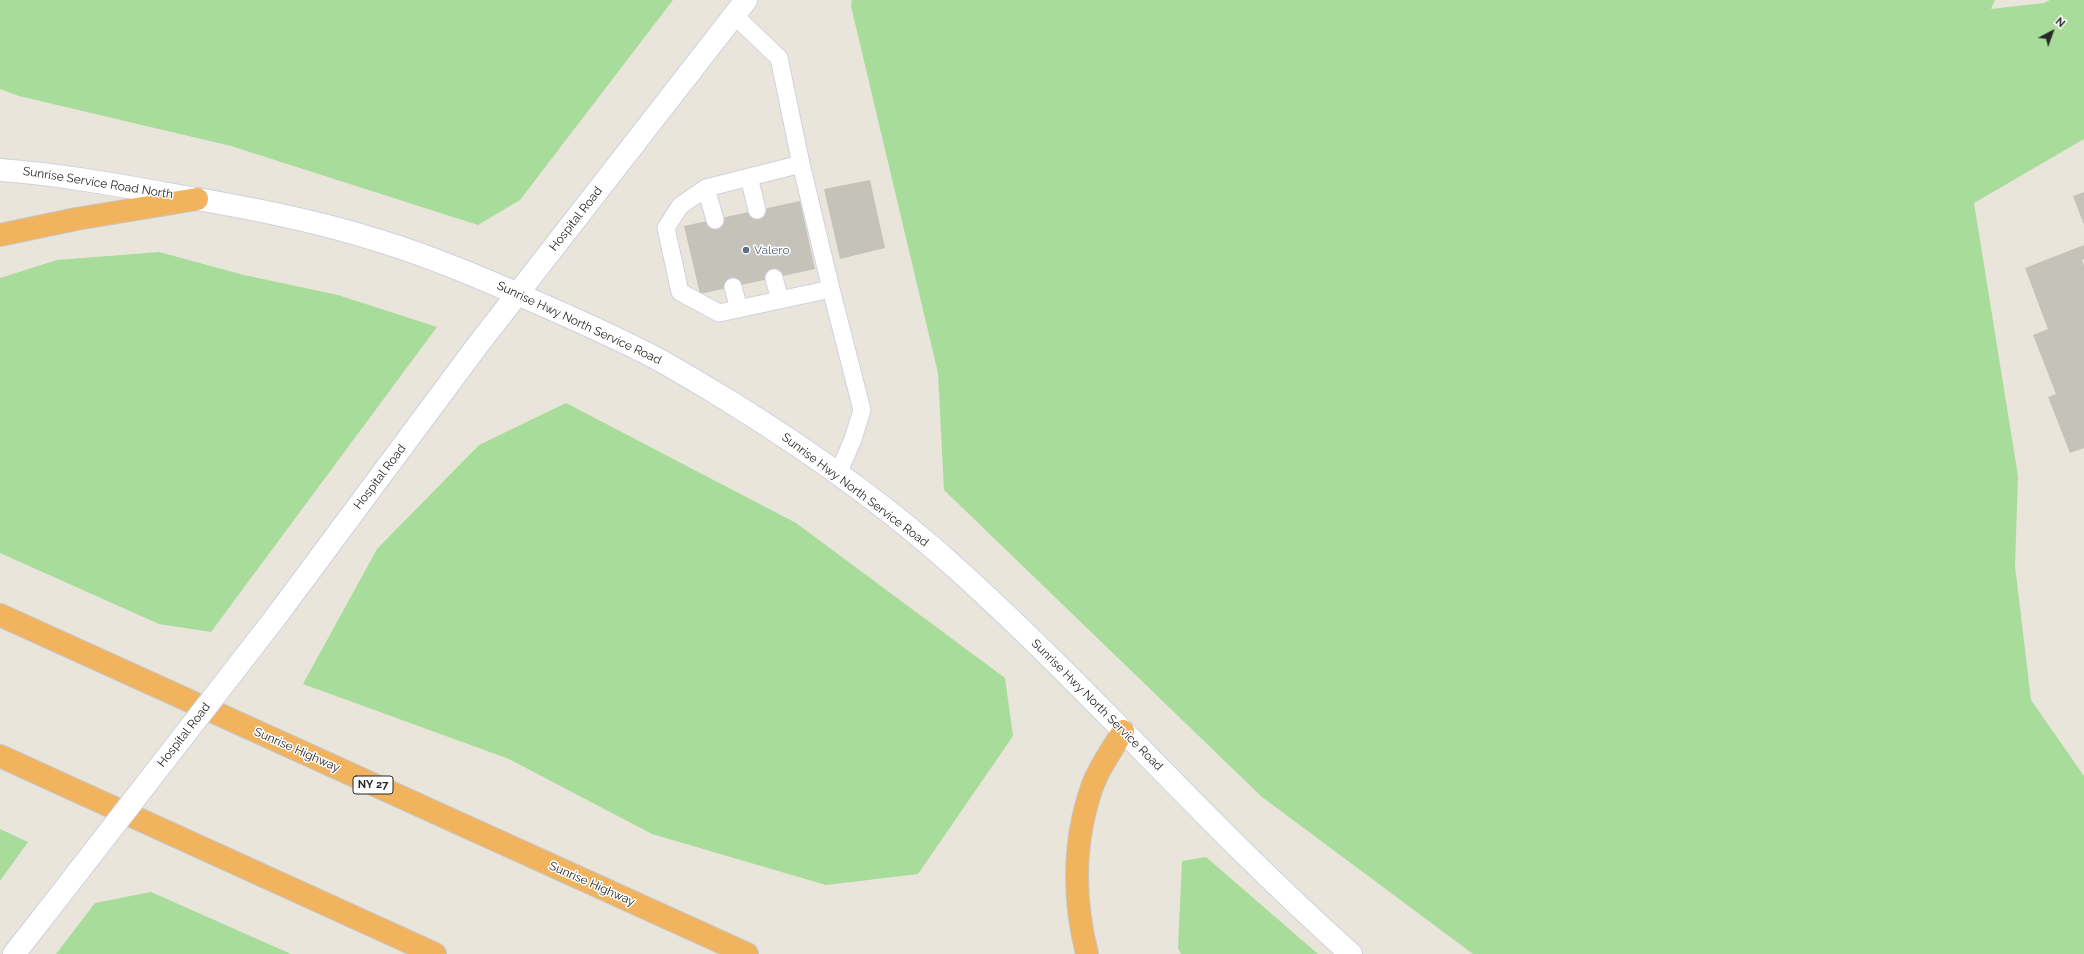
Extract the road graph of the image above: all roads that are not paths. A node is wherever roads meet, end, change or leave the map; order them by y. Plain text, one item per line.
1 (740, 7) edge
2 (801, 164) junction
3 (0, 170) edge
4 (749, 177) junction
5 (706, 188) junction
6 (197, 198) junction
7 (758, 210) dead end
8 (715, 220) dead end
9 (0, 235) edge
10 (774, 278) dead end
11 (733, 287) dead end
12 (831, 289) junction
13 (518, 294) junction
14 (780, 300) junction
15 (739, 309) junction
16 (838, 474) junction
17 (0, 615) edge
18 (1123, 731) junction
19 (0, 756) edge
20 (14, 954) edge
21 (435, 954) edge
22 (747, 954) edge
23 (1087, 954) edge
24 (1351, 954) edge

1 - 2 lane
1 - 13 street, Hospital Road
2 - 4 lane
2 - 12 lane
3 - 6 street, Sunrise Service Road North
4 - 5 lane
4 - 7 lane
5 - 8 lane
5 - 15 lane
6 - 9 highway
6 - 13 street, Sunrise Hwy North Service Road
10 - 14 lane
11 - 15 lane
12 - 14 lane
12 - 16 lane
13 - 16 street, Sunrise Hwy North Service Road
13 - 20 street, Hospital Road, bridge
14 - 15 lane
16 - 18 street, Sunrise Hwy North Service Road
17 - 22 highway, Sunrise Highway / NY 27
18 - 23 highway
18 - 24 street, Sunrise Hwy North Service Road
19 - 21 highway

